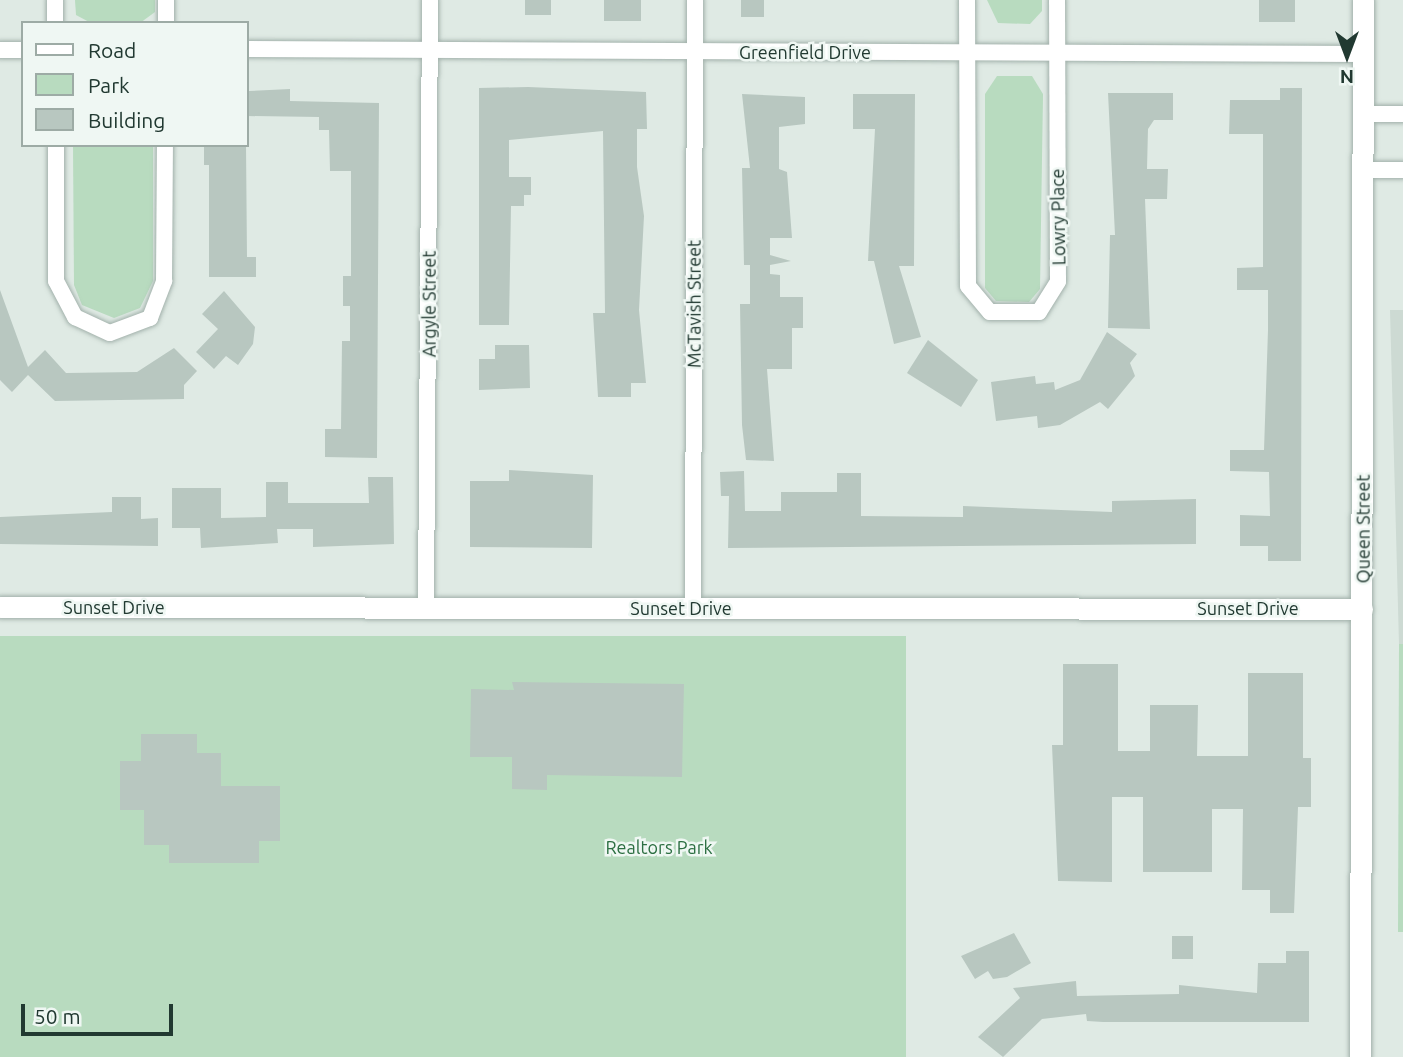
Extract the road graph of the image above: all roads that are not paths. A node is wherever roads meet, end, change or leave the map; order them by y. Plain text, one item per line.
1 (55, 0) edge
2 (166, 0) edge
3 (430, 0) edge
4 (695, 0) edge
5 (967, 0) edge
6 (1057, 0) edge
7 (1363, 0) edge
8 (55, 21) edge
9 (166, 21) edge
10 (248, 49) edge
11 (0, 50) edge
12 (21, 50) edge
13 (430, 51) junction
14 (694, 52) junction
15 (967, 52) junction
16 (1056, 52) junction
17 (1363, 54) junction
18 (1363, 114) junction
19 (1403, 114) edge
20 (56, 147) edge
21 (165, 147) edge
22 (1363, 170) junction
23 (1403, 170) edge
24 (0, 607) edge
25 (426, 608) junction
26 (693, 608) junction
27 (1362, 609) junction
28 (1360, 1057) edge

1 - 8 street
2 - 9 street
3 - 13 street, Argyle Street
4 - 14 street, McTavish Street
5 - 15 street, Lowry Place
6 - 16 street, Lowry Place
7 - 17 street, Queen Street
10 - 13 street, Greenfield Drive
11 - 12 street
13 - 14 street, Greenfield Drive
13 - 25 street, Argyle Street
14 - 15 street, Greenfield Drive
14 - 26 street, McTavish Street
15 - 16 street, Greenfield Drive
15 - 16 street, Lowry Place
16 - 17 street, Greenfield Drive
17 - 18 street, Queen Street
18 - 19 street
18 - 22 street, Queen Street
20 - 21 street
22 - 23 street
22 - 27 street, Queen Street
24 - 25 street, Sunset Drive
25 - 26 street, Sunset Drive
26 - 27 street, Sunset Drive
27 - 28 street, Queen Street

